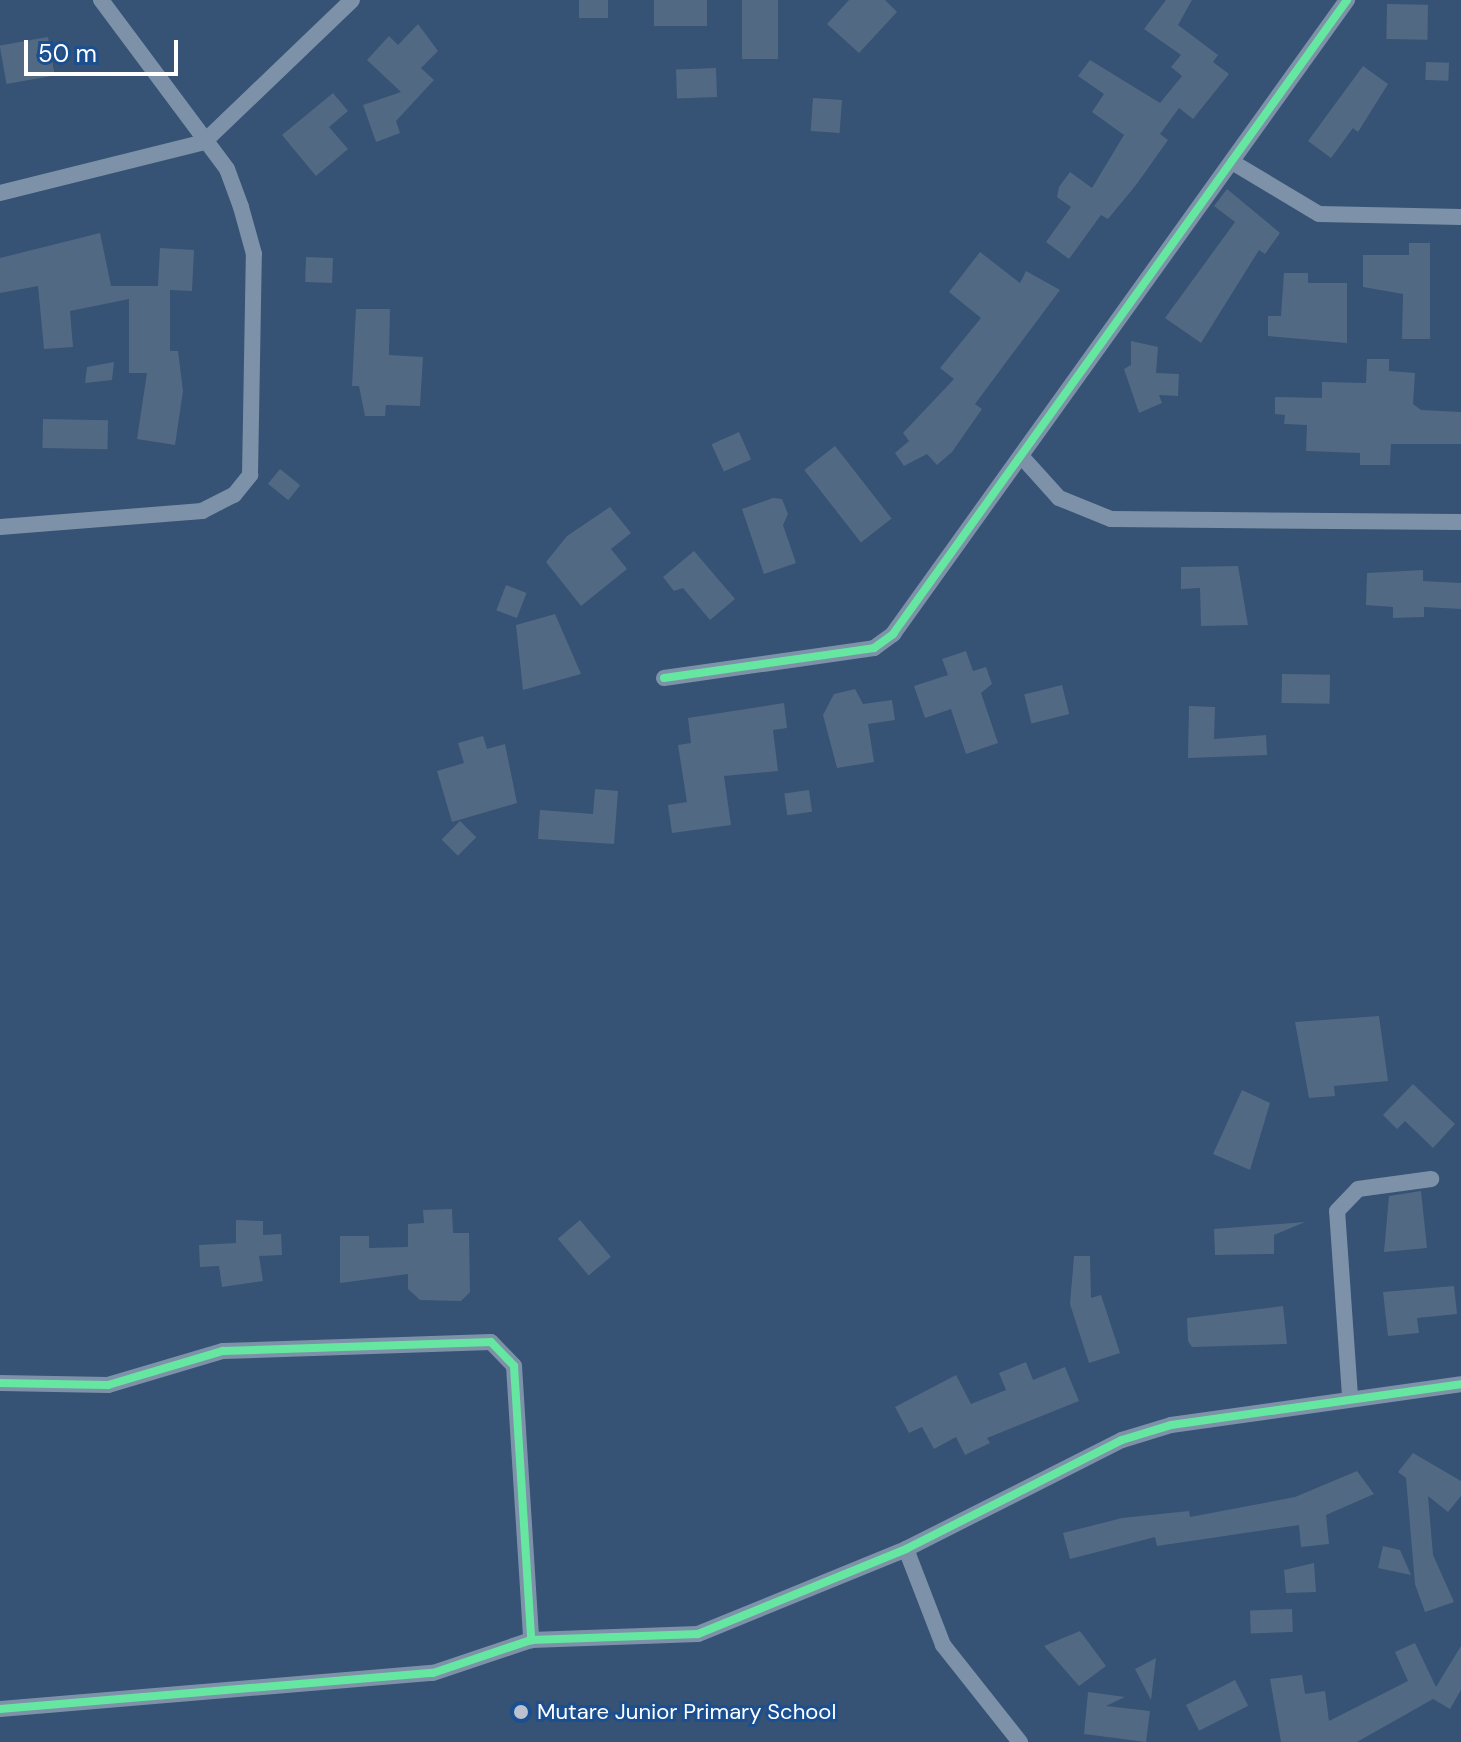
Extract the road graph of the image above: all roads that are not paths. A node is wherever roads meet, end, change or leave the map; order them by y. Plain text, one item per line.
1 (101, 0) edge
2 (352, 0) edge
3 (1347, 0) edge
4 (204, 142) junction
5 (1232, 162) junction
6 (0, 193) edge
7 (1461, 217) edge
8 (1022, 457) junction
9 (1461, 522) edge
10 (0, 527) edge
11 (664, 678) dead end
12 (1431, 1179) dead end
13 (0, 1383) edge
14 (1461, 1384) edge
15 (1350, 1396) junction
16 (906, 1549) junction
17 (531, 1640) junction
18 (0, 1709) edge
19 (1020, 1742) edge

1 - 4 street
2 - 4 street
3 - 5 street
4 - 6 street
4 - 10 street
5 - 7 street
5 - 8 street
8 - 9 street
8 - 11 street
12 - 15 street
13 - 17 street
14 - 15 street
15 - 16 street
16 - 17 street
16 - 19 street
17 - 18 street

